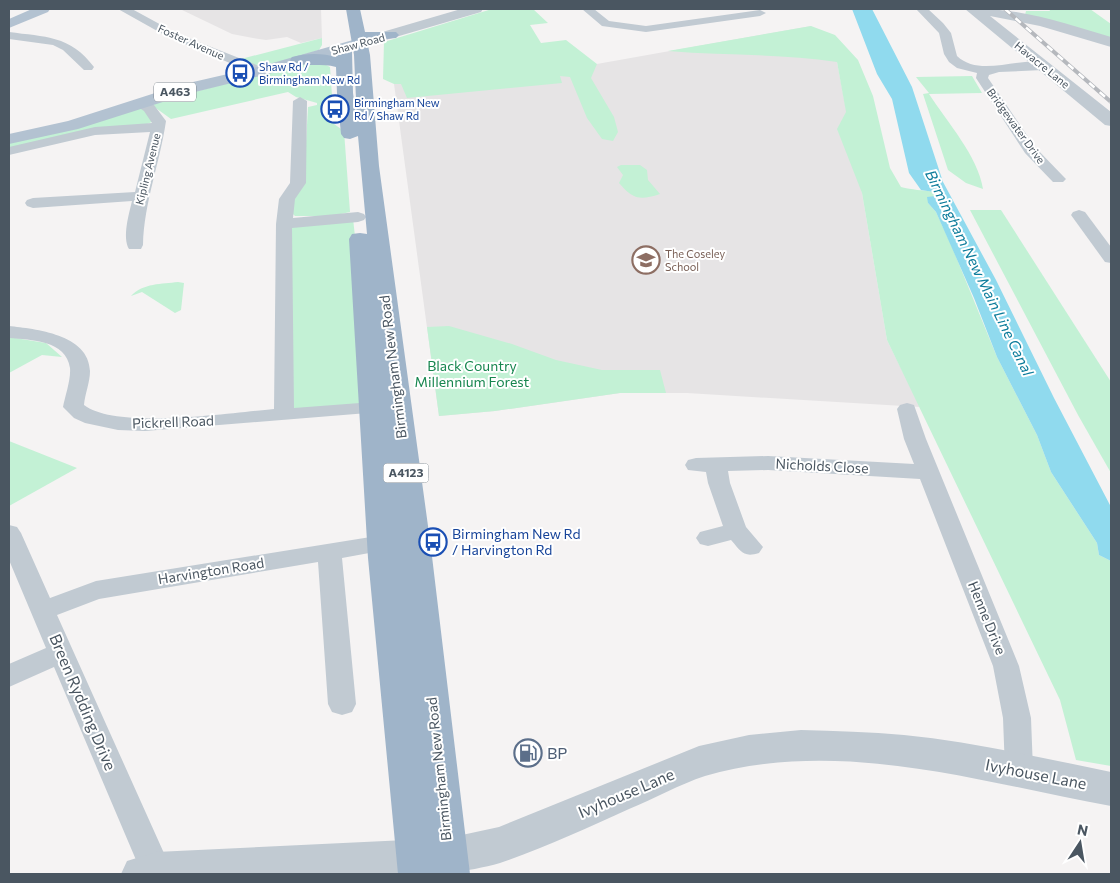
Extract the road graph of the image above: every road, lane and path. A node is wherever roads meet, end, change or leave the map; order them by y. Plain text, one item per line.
1 (42, 9) edge
2 (124, 9) edge
3 (476, 9) edge
4 (588, 9) edge
5 (922, 9) edge
6 (973, 9) edge
7 (344, 11) edge
8 (760, 13) dead end
9 (12, 20) edge
10 (9, 36) edge
11 (1111, 42) edge
12 (349, 45) junction
13 (101, 65) dead end
14 (1043, 66) junction
15 (88, 68) junction
16 (74, 70) dead end
17 (260, 71) junction
18 (986, 71) junction
19 (139, 103) junction
20 (315, 104) dead end
21 (1111, 121) edge
22 (158, 127) junction
23 (9, 139) edge
24 (9, 151) edge
25 (1074, 182) dead end
26 (141, 196) junction
27 (33, 203) dead end
28 (1079, 215) dead end
29 (358, 217) junction
30 (284, 224) junction
31 (135, 245) dead end
32 (1111, 258) edge
33 (9, 332) edge
34 (385, 407) junction
35 (907, 408) dead end
36 (284, 414) junction
37 (928, 472) junction
38 (9, 533) edge
39 (708, 538) dead end
40 (414, 539) junction
41 (383, 543) junction
42 (329, 552) junction
43 (43, 610) junction
44 (61, 652) junction
45 (9, 676) edge
46 (342, 704) dead end
47 (1020, 770) junction
48 (1111, 789) edge
49 (433, 866) edge
50 (148, 873) edge

1 - 9 main road
2 - 17 street, Foster Avenue
3 - 12 street, Shaw Road
4 - 8 street
5 - 18 street, Bridgewater Drive
6 - 11 street
6 - 14 street, Havacre Lane
7 - 12 highway, Birmingham New Road / A4123
10 - 15 street
12 - 17 main road, Shaw Road / A463
12 - 29 highway, Birmingham New Road / A4123
12 - 34 highway, Birmingham New Road / A4123
13 - 15 street
14 - 18 street, Bridgewater Drive
14 - 21 street, Havacre Lane
15 - 16 street
17 - 19 main road, Shaw Road / A463
18 - 25 street, Bridgewater Drive
19 - 22 street, Kipling Avenue
19 - 23 main road, Shaw Road / A463
20 - 30 street
22 - 24 street
22 - 26 street, Kipling Avenue
26 - 27 street
26 - 31 street, Kipling Avenue
28 - 32 street
29 - 30 street
29 - 34 highway, Birmingham New Road / A4123
30 - 36 street
33 - 36 street, Pickrell Road
34 - 36 street, Pickrell Road
34 - 40 highway, Birmingham New Road / A4123
34 - 41 highway, Birmingham New Road / A4123
35 - 37 street, Henne Drive
37 - 39 street, Nicholds Close
37 - 47 street, Henne Drive
38 - 43 street, Breen Rydding Drive
40 - 41 highway
40 - 49 highway, Birmingham New Road / A4123
41 - 42 street, Harvington Road
41 - 49 highway, Birmingham New Road / A4123
42 - 43 street, Harvington Road
42 - 46 street
43 - 44 street, Breen Rydding Drive
44 - 45 street
44 - 50 street, Breen Rydding Drive
47 - 48 street, Ivyhouse Lane
47 - 49 street, Ivyhouse Lane
49 - 50 street, Ivyhouse Lane

